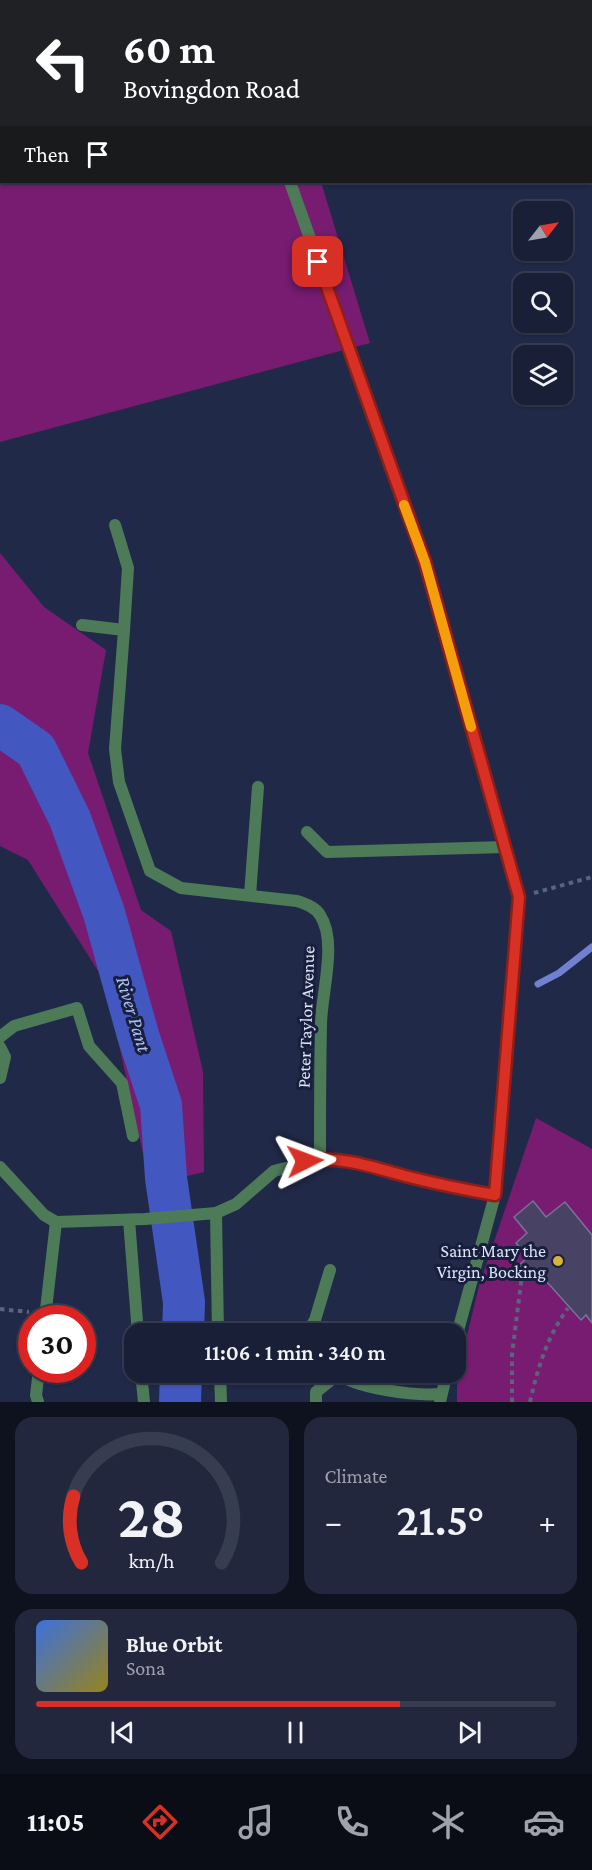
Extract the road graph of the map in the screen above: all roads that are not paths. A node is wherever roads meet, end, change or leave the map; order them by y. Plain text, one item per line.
1 (290, 183) edge
2 (115, 525) dead end
3 (82, 625) dead end
4 (124, 630) junction
5 (258, 787) dead end
6 (307, 832) dead end
7 (505, 847) junction
8 (250, 895) junction
9 (0, 1037) edge
10 (0, 1047) edge
11 (0, 1078) edge
12 (133, 1136) dead end
13 (320, 1159) junction
14 (0, 1167) edge
15 (495, 1195) junction
16 (216, 1213) junction
17 (129, 1220) junction
18 (56, 1222) junction
19 (330, 1270) dead end
20 (46, 1305) edge
21 (137, 1323) edge
22 (218, 1323) edge
23 (313, 1323) edge
24 (460, 1323) edge
25 (37, 1383) edge
26 (142, 1383) edge
27 (220, 1383) edge
28 (326, 1383) edge
29 (354, 1383) edge
30 (444, 1383) edge
31 (440, 1398) edge
32 (38, 1402) edge
33 (144, 1402) edge
34 (221, 1402) edge
35 (316, 1402) edge

1 - 7 street
2 - 4 street, Peter Taylor Avenue
3 - 4 street
4 - 8 street, Peter Taylor Avenue
5 - 8 street
6 - 7 street
7 - 15 street
8 - 13 street, Peter Taylor Avenue
9 - 12 street
10 - 11 street
13 - 15 street
13 - 16 street
14 - 18 street
15 - 24 street
16 - 17 street
16 - 22 street
17 - 18 street
17 - 21 street
18 - 20 street
19 - 23 street
25 - 32 street
26 - 33 street
27 - 34 street
28 - 35 street
29 - 31 street
30 - 31 street

